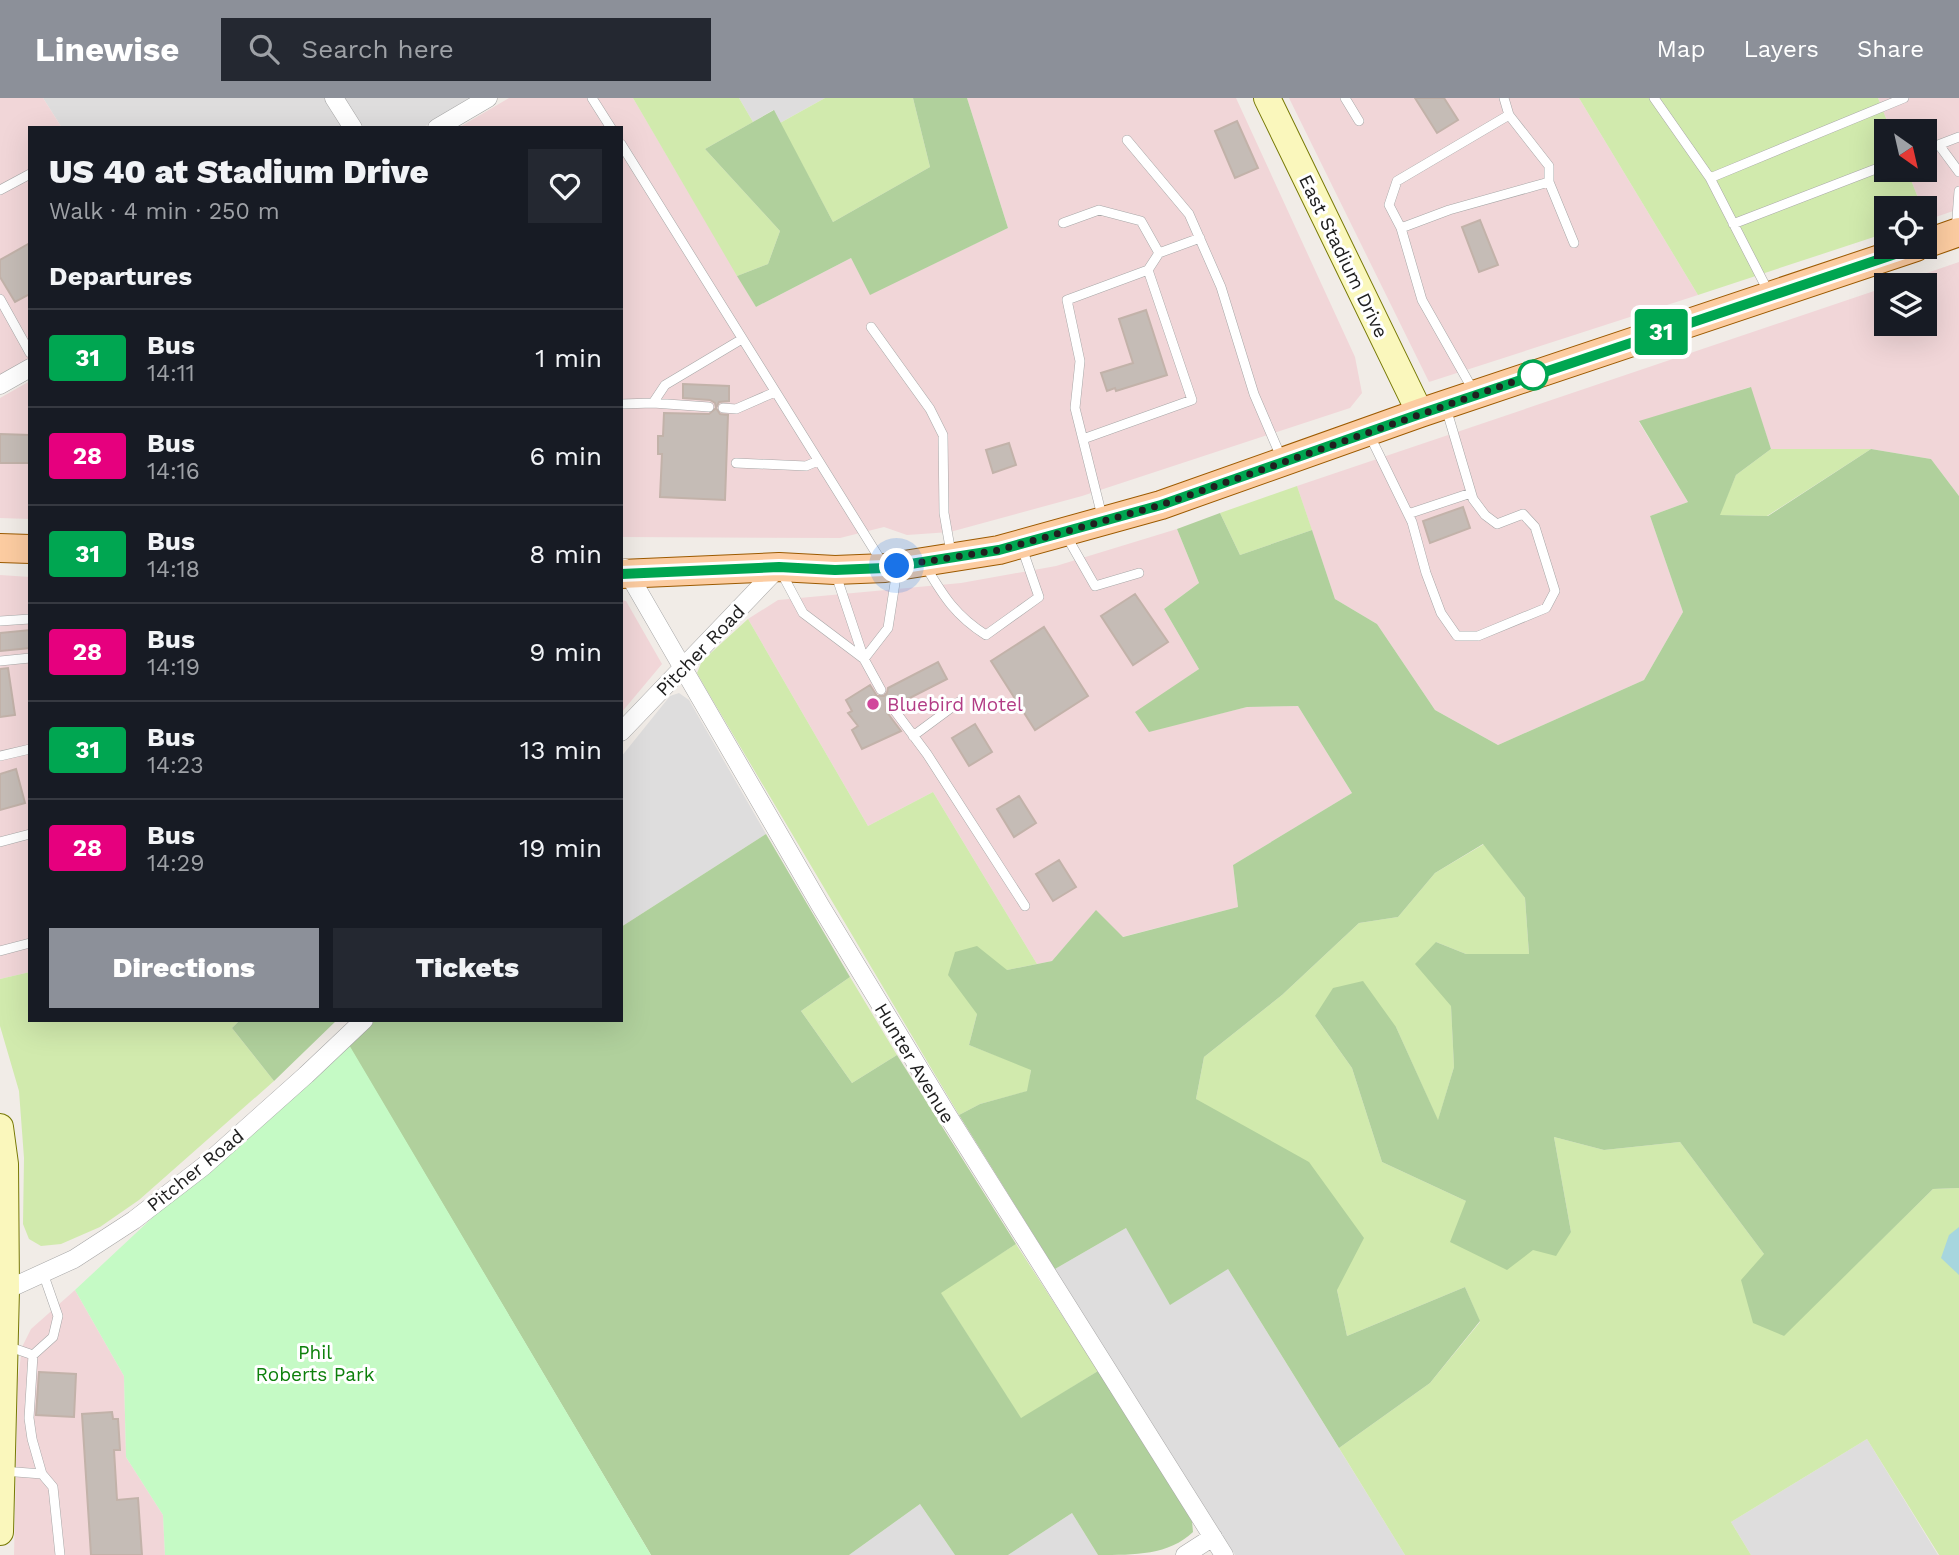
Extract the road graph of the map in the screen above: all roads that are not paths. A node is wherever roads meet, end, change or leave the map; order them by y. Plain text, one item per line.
1 (334, 98) edge
2 (488, 98) edge
3 (593, 98) edge
4 (1267, 98) edge
5 (1345, 98) edge
6 (1504, 98) edge
7 (1654, 98) edge
8 (1872, 98) edge
9 (1904, 98) edge
10 (1872, 111) junction
11 (1509, 115) junction
12 (1359, 121) dead end
13 (352, 126) edge
14 (440, 126) edge
15 (610, 126) edge
16 (1959, 137) edge
17 (1127, 140) dead end
18 (1939, 145) joint
19 (623, 147) edge
20 (1874, 170) edge
21 (1959, 172) edge
22 (28, 175) edge
23 (1710, 178) junction
24 (1549, 181) junction
25 (0, 190) edge
26 (1959, 191) edge
27 (1063, 223) dead end
28 (1733, 224) junction
29 (1401, 228) junction
30 (1957, 233) edge
31 (1200, 238) junction
32 (1937, 240) edge
33 (1574, 243) dead end
34 (1159, 253) junction
35 (1880, 259) edge
36 (1148, 270) junction
37 (1770, 296) junction
38 (0, 299) edge
39 (871, 327) dead end
40 (743, 339) junction
41 (28, 349) edge
42 (28, 369) edge
43 (0, 385) edge
44 (775, 391) junction
45 (1475, 395) junction
46 (653, 403) junction
47 (623, 404) edge
48 (709, 407) dead end
49 (723, 408) dead end
50 (1433, 409) junction
51 (1368, 432) junction
52 (1083, 439) junction
53 (818, 461) junction
54 (1283, 462) junction
55 (736, 463) dead end
56 (1471, 493) junction
57 (1408, 514) junction
58 (1104, 521) junction
59 (1064, 532) junction
60 (1021, 544) junction
61 (0, 548) edge
62 (28, 549) edge
63 (952, 558) junction
64 (902, 565) junction
65 (779, 567) junction
66 (624, 570) edge
67 (835, 570) junction
68 (1139, 573) dead end
69 (28, 619) edge
70 (0, 621) edge
71 (28, 658) edge
72 (864, 659) junction
73 (0, 661) edge
74 (683, 669) junction
75 (881, 690) dead end
76 (959, 702) dead end
77 (892, 707) dead end
78 (623, 730) edge
79 (913, 736) junction
80 (28, 749) edge
81 (0, 756) edge
82 (28, 835) edge
83 (0, 842) edge
84 (1025, 906) dead end
85 (28, 944) edge
86 (0, 951) edge
87 (362, 1022) edge
88 (0, 1127) edge
89 (43, 1273) junction
90 (6, 1290) junction
91 (4, 1345) junction
92 (33, 1355) junction
93 (42, 1474) junction
94 (1, 1482) edge
95 (0, 1532) edge
96 (1213, 1537) junction
97 (60, 1555) edge
98 (1185, 1555) edge
99 (1224, 1555) edge

1 - 13 street
2 - 14 street
3 - 15 lane
4 - 50 main road, East Stadium Drive
5 - 12 lane
6 - 11 lane
7 - 23 lane
8 - 10 lane
9 - 10 lane
10 - 23 lane
11 - 24 lane
11 - 29 lane
16 - 18 lane
17 - 31 lane
18 - 21 lane
19 - 40 lane
20 - 28 lane
22 - 25 lane
23 - 28 lane
24 - 29 lane
24 - 33 lane
26 - 30 lane
27 - 34 lane
28 - 37 lane
29 - 45 lane
30 - 32 main road
31 - 34 lane
31 - 54 lane
34 - 36 lane
35 - 37 main road
36 - 52 lane
36 - 52 lane
37 - 45 main road
38 - 41 lane
39 - 63 lane
40 - 44 lane
40 - 46 lane
42 - 43 street
44 - 49 lane
44 - 53 lane
45 - 50 main road
46 - 47 lane
46 - 48 lane
50 - 51 main road
50 - 56 lane
51 - 54 main road
51 - 57 lane
52 - 58 lane
53 - 55 lane
53 - 64 lane
54 - 58 main road
56 - 57 lane
56 - 57 lane
58 - 59 main road
59 - 60 main road
59 - 68 lane
60 - 63 main road
60 - 64 lane
61 - 62 main road
63 - 64 main road
64 - 67 main road
64 - 72 lane
65 - 66 main road
65 - 67 main road
65 - 72 lane
65 - 74 street, Pitcher Road
66 - 74 street, Hunter Avenue
67 - 72 lane
69 - 70 lane
71 - 73 lane
72 - 75 lane
74 - 78 street, Pitcher Road
74 - 96 street, Hunter Avenue
76 - 79 lane
77 - 79 lane
79 - 84 lane
80 - 81 lane
82 - 83 lane
85 - 86 lane
87 - 89 street, Pitcher Road
88 - 90 main road
89 - 90 street, Pitcher Road
89 - 92 lane
90 - 91 main road
91 - 92 lane
91 - 94 main road
92 - 93 lane
93 - 94 lane
93 - 97 lane
94 - 95 main road
96 - 98 street
96 - 99 street, Hunter Avenue

